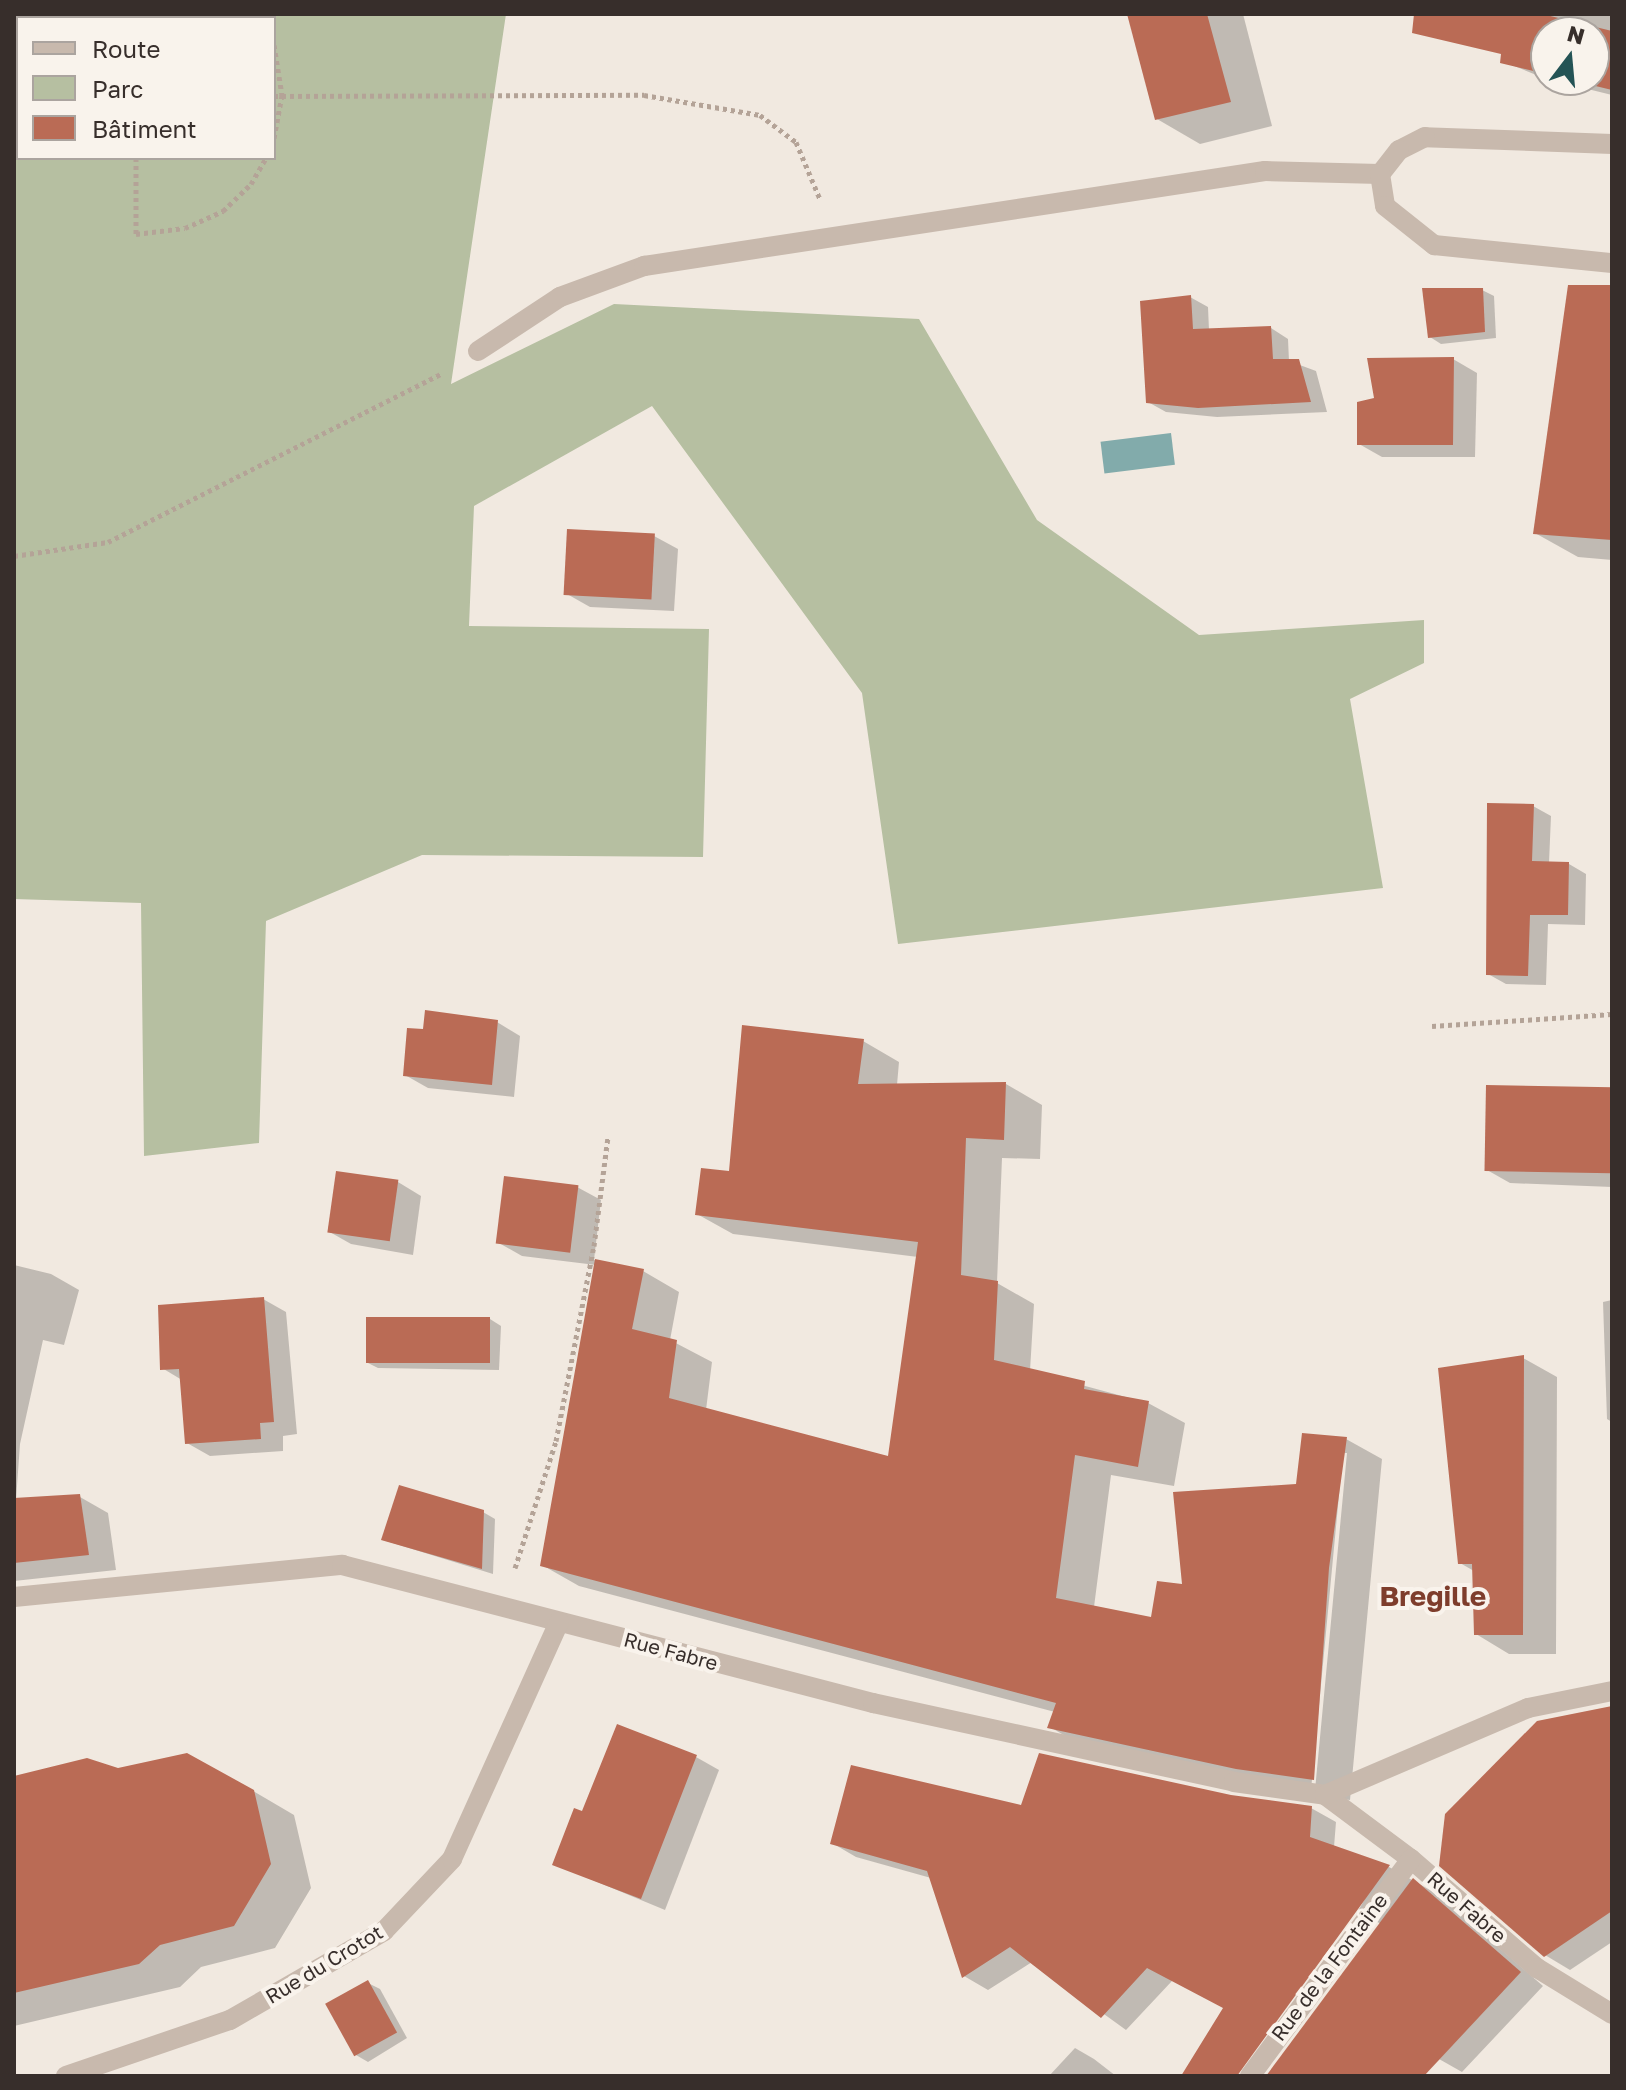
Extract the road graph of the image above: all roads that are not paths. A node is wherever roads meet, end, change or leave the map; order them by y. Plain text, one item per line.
1 (1612, 144) edge
2 (1380, 174) junction
3 (1612, 263) edge
4 (478, 351) road end
5 (14, 1597) edge
6 (559, 1622) junction
7 (1612, 1691) edge
8 (1325, 1795) junction
9 (1411, 1859) junction
10 (1612, 2014) edge
11 (66, 2076) edge
12 (1250, 2076) edge

1 - 2 street
2 - 3 street
2 - 4 street
5 - 6 street, Rue Fabre
6 - 8 street, Rue Fabre
6 - 11 street, Rue du Crotot
7 - 8 street
8 - 9 street, Rue Fabre
9 - 10 street, Rue Fabre
9 - 12 street, Rue de la Fontaine

